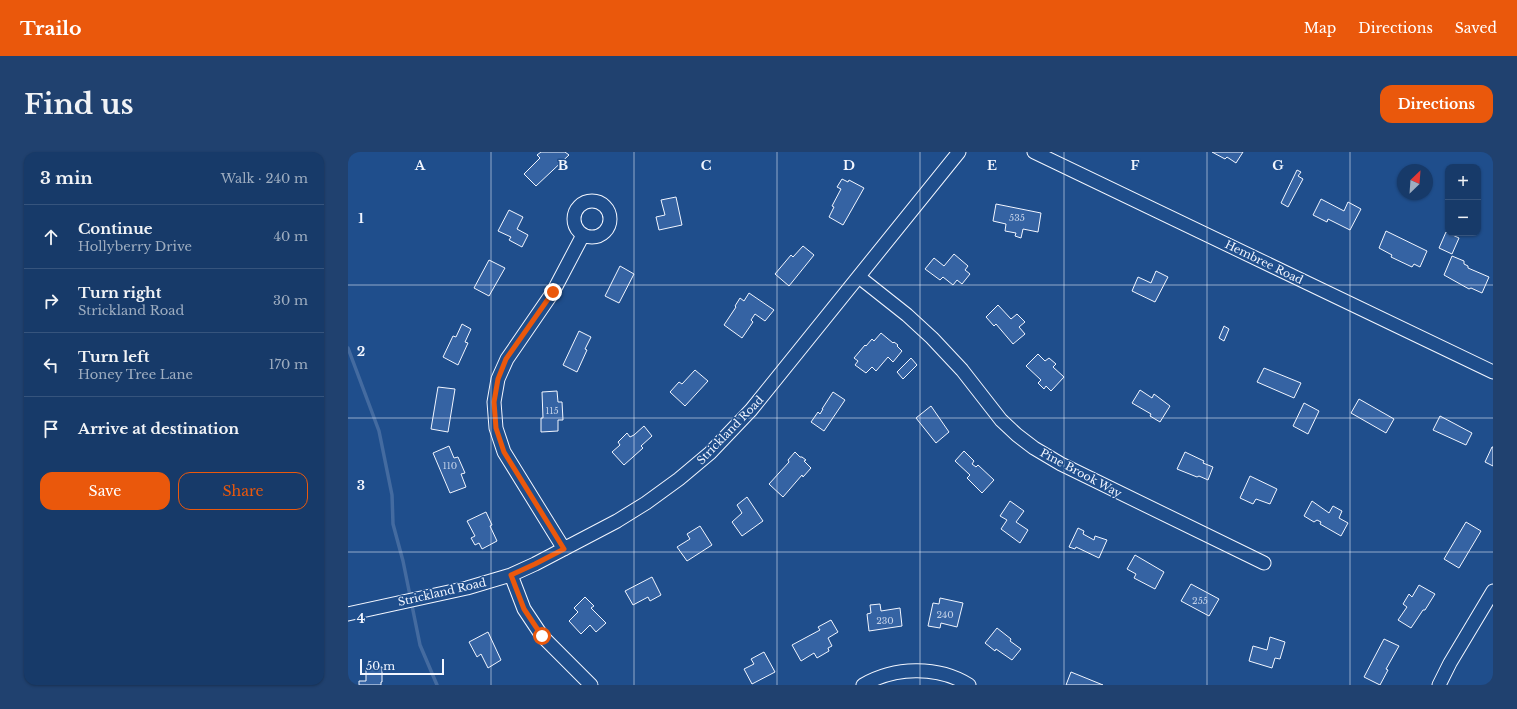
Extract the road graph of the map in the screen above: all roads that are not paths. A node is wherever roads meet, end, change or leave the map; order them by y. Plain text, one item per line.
1 (959, 152) edge
2 (1034, 152) edge
3 (583, 235) dead end
4 (859, 277) junction
5 (1493, 372) edge
6 (564, 549) junction
7 (1264, 563) dead end
8 (511, 575) junction
9 (1493, 591) edge
10 (348, 614) edge
11 (591, 685) edge
12 (863, 685) edge
13 (969, 685) edge
14 (1439, 685) edge

1 - 4 street, Strickland Road
2 - 5 street, Hembree Road
3 - 6 street
4 - 6 street, Strickland Road
4 - 7 street, Pine Brook Way
6 - 8 street, Strickland Road
8 - 10 street, Strickland Road
8 - 11 street
9 - 14 street
12 - 13 street

